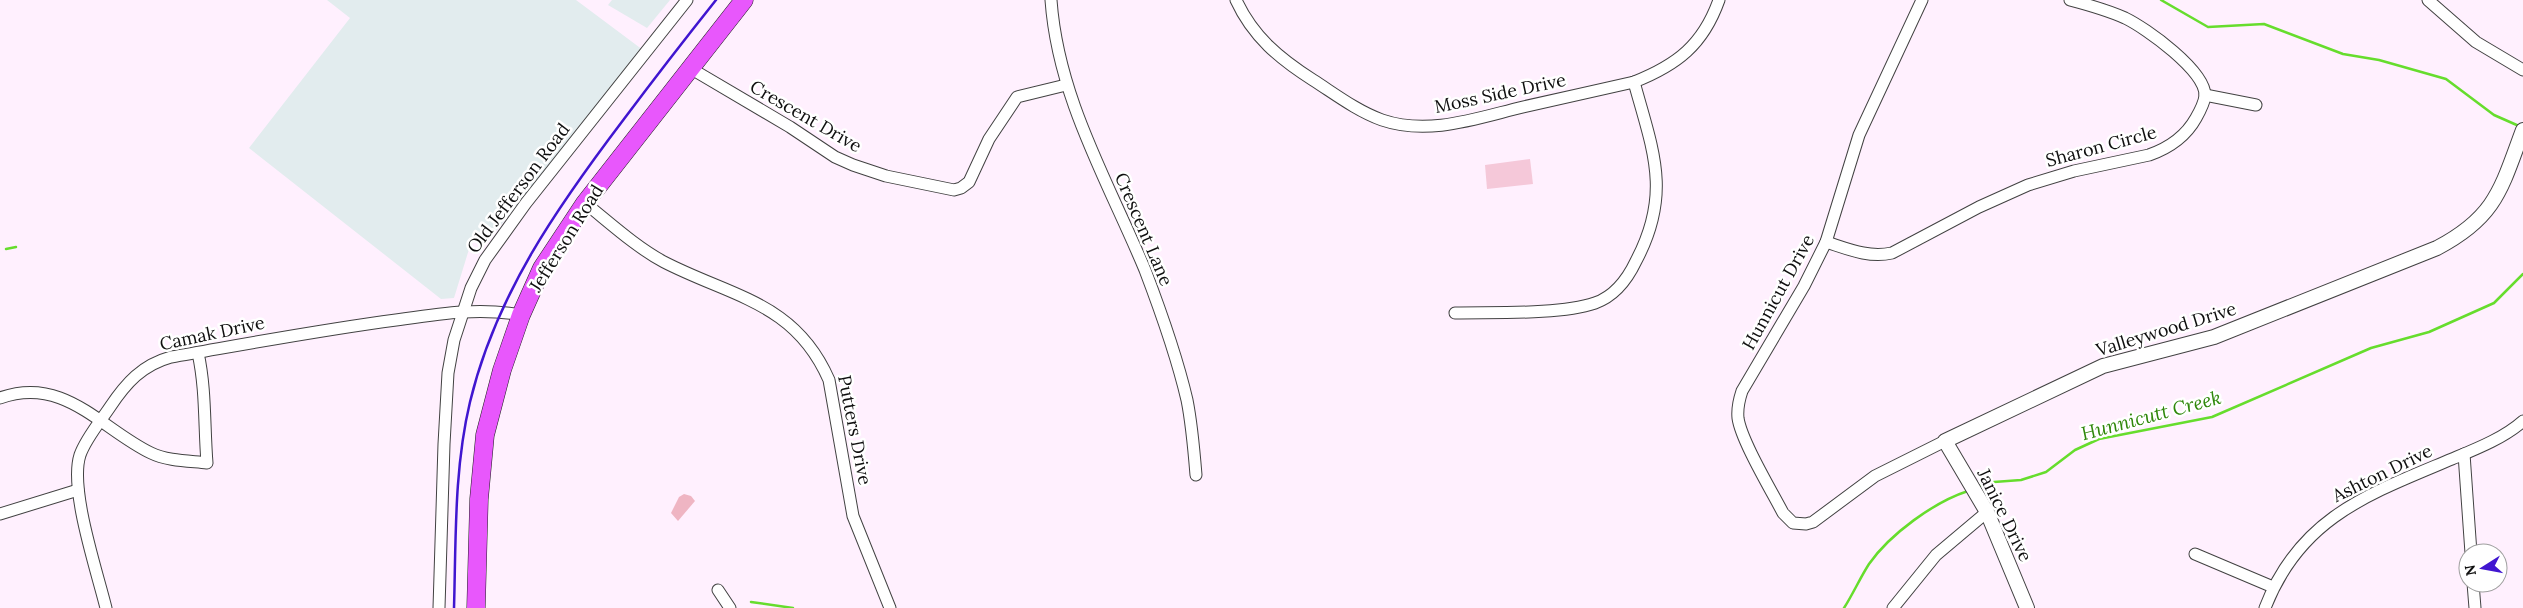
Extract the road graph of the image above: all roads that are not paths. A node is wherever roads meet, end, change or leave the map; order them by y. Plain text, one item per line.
1 (687, 0) edge
2 (744, 0) edge
3 (1051, 0) edge
4 (1236, 0) edge
5 (1719, 0) edge
6 (1922, 0) edge
7 (2070, 0) edge
8 (2428, 0) edge
9 (690, 68) junction
10 (2523, 70) edge
11 (1634, 82) junction
12 (1066, 85) junction
13 (2205, 95) junction
14 (2256, 105) dead end
15 (2523, 130) edge
16 (2520, 147) edge
17 (585, 203) junction
18 (1826, 242) junction
19 (463, 312) junction
20 (1455, 313) dead end
21 (520, 315) junction
22 (198, 353) junction
23 (0, 398) edge
24 (102, 420) junction
25 (2523, 421) edge
26 (1945, 441) junction
27 (2464, 454) junction
28 (1196, 475) dead end
29 (78, 490) junction
30 (1987, 512) junction
31 (1783, 513) joint
32 (0, 514) edge
33 (2470, 543) edge
34 (2196, 554) dead end
35 (2273, 587) junction
36 (718, 590) dead end
37 (2474, 593) edge
38 (106, 608) edge
39 (439, 608) edge
40 (476, 608) edge
41 (730, 608) edge
42 (890, 608) edge
43 (1893, 608) edge
44 (2027, 608) edge
45 (2265, 608) edge
46 (2475, 608) edge

1 - 19 street, Old Jefferson Road
2 - 9 highway, Jefferson Road
3 - 12 street, Crescent Lane
4 - 11 street, Moss Side Drive
5 - 11 street, Moss Side Drive
6 - 18 street, Hunnicut Drive
7 - 13 street
8 - 10 street
9 - 12 street, Crescent Drive
9 - 17 highway, Jefferson Road
11 - 20 street
12 - 28 street, Crescent Lane
13 - 14 street
13 - 18 street, Sharon Circle
15 - 16 street, Valleywood Drive
16 - 26 street, Valleywood Drive
17 - 21 highway, Jefferson Road
17 - 42 street, Putters Drive
18 - 31 street, Hunnicut Drive
19 - 21 street, Camak Drive
19 - 22 street, Camak Drive
19 - 39 street, Old Jefferson Road
21 - 40 highway, Jefferson Road
22 - 24 street, Camak Drive
22 - 24 street
23 - 24 street
24 - 29 street, Camak Drive
25 - 27 street, Ashton Drive
26 - 30 street, Janice Drive
26 - 31 street, Valleywood Drive
27 - 33 street
27 - 35 street, Ashton Drive
29 - 32 street
29 - 38 street, Camak Drive
30 - 43 street
30 - 44 street, Janice Drive
34 - 35 street
35 - 45 street, Ashton Drive
36 - 41 street
37 - 46 street

